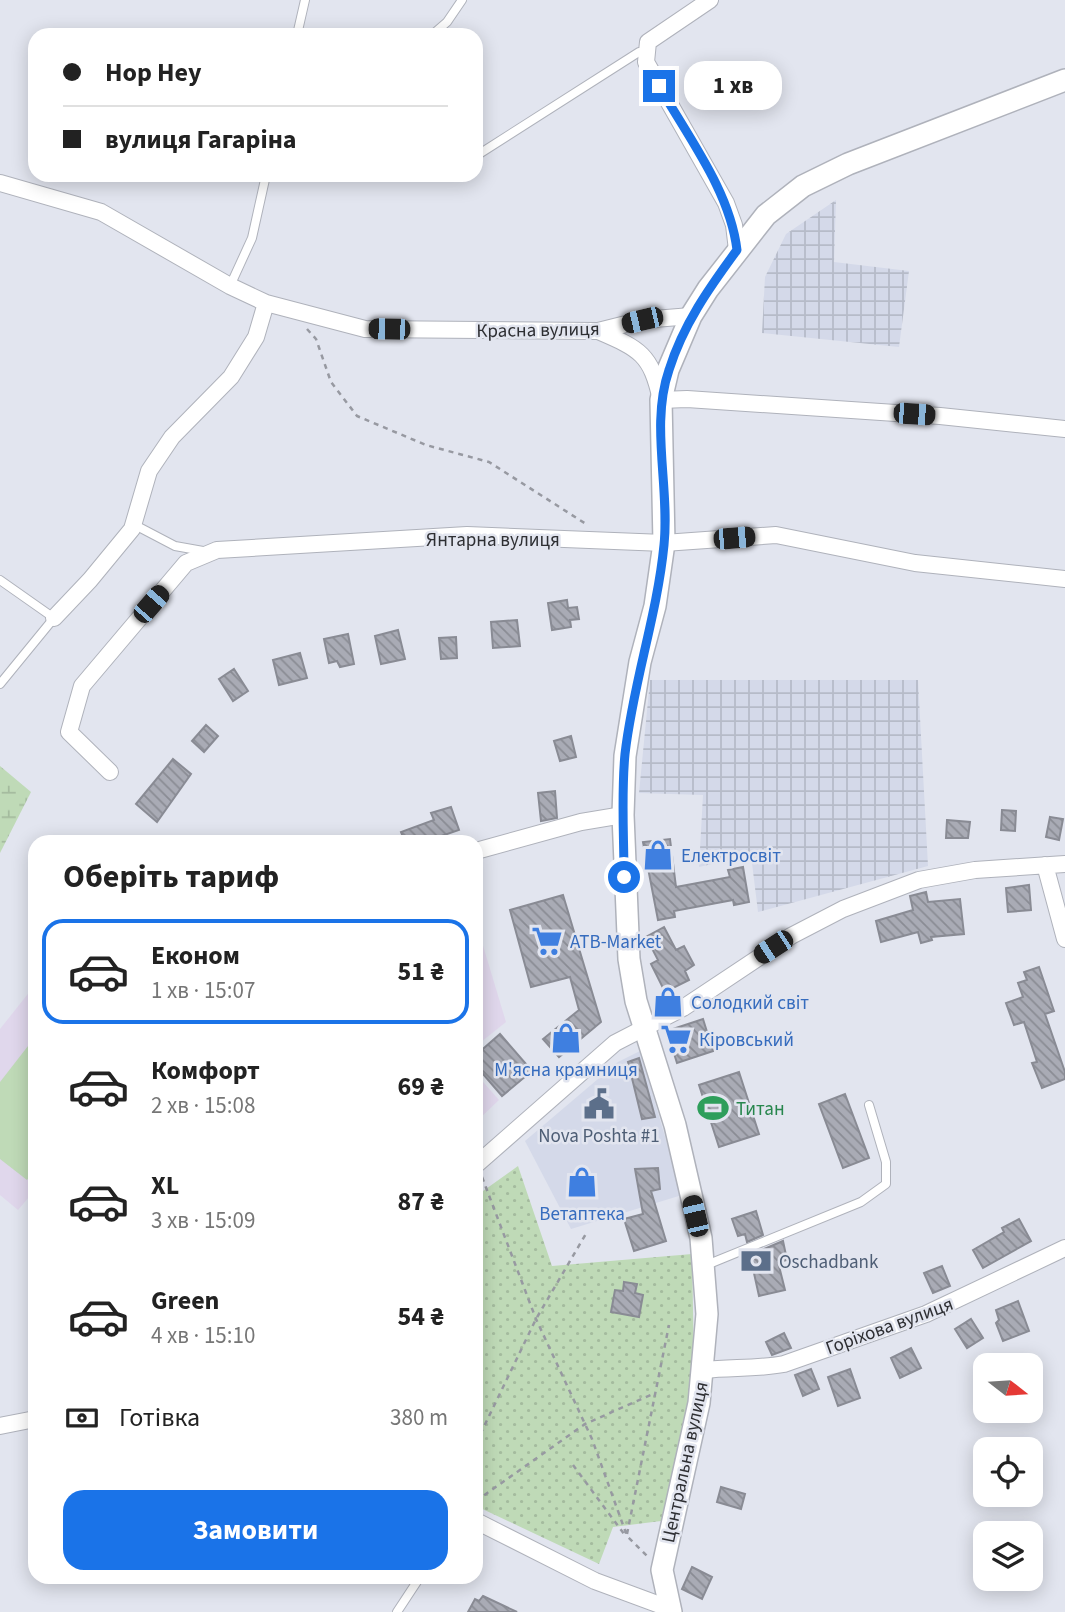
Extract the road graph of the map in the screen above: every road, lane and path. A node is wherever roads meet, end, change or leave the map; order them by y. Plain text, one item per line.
1 (305, 0) edge
2 (462, 0) edge
3 (710, 0) edge
4 (299, 28) edge
5 (440, 28) edge
6 (645, 53) junction
7 (1065, 80) edge
8 (483, 152) edge
9 (264, 182) edge
10 (0, 183) edge
11 (737, 250) junction
12 (230, 286) junction
13 (266, 303) junction
14 (691, 316) junction
15 (306, 329) dead end
16 (598, 331) junction
17 (661, 400) junction
18 (1065, 429) edge
19 (133, 524) junction
20 (613, 541) junction
21 (664, 543) junction
22 (217, 550) junction
23 (1065, 579) edge
24 (0, 580) edge
25 (54, 618) junction
26 (0, 684) edge
27 (110, 772) dead end
28 (623, 816) junction
29 (483, 849) edge
30 (1065, 864) edge
31 (1045, 865) junction
32 (1065, 939) edge
33 (646, 1028) junction
34 (869, 1105) dead end
35 (483, 1160) edge
36 (483, 1181) edge
37 (587, 1232) dead end
38 (1065, 1248) edge
39 (704, 1266) junction
40 (536, 1319) junction
41 (669, 1325) dead end
42 (704, 1370) junction
43 (655, 1393) junction
44 (28, 1420) edge
45 (585, 1424) junction
46 (0, 1426) edge
47 (483, 1429) edge
48 (573, 1465) dead end
49 (483, 1496) edge
50 (483, 1525) edge
51 (627, 1536) junction
52 (662, 1570) junction
53 (415, 1584) edge
54 (669, 1610) edge
55 (397, 1612) edge

1 - 4 lane
2 - 5 lane
3 - 6 street
6 - 8 lane
6 - 11 street
7 - 11 street
9 - 12 lane
10 - 12 street, Красна вулиця
11 - 14 street
12 - 13 street, Красна вулиця
13 - 16 street, Красна вулиця
13 - 19 street
14 - 16 street, Красна вулиця
14 - 17 street, Центральна вулиця
15 - 20 path
16 - 17 street
17 - 18 street
17 - 21 street, Центральна вулиця
19 - 22 lane
19 - 25 street
20 - 21 street, Янтарна вулиця
20 - 22 street, Янтарна вулиця
21 - 23 street, Янтарна вулиця
21 - 28 street, Центральна вулиця
22 - 27 street, Янтарна вулиця
24 - 25 lane
25 - 26 lane
28 - 29 street
28 - 33 street, Центральна вулиця
30 - 31 street
31 - 32 street
31 - 33 street
33 - 35 street
33 - 39 street, Центральна вулиця
34 - 39 lane
36 - 40 path
37 - 40 path
38 - 42 street, Горіхова вулиця
39 - 42 street, Центральна вулиця
40 - 45 path
40 - 47 path
41 - 43 path
42 - 52 street, Центральна вулиця
43 - 45 path
43 - 51 path
44 - 46 street
45 - 49 path
45 - 51 path
48 - 51 path
50 - 54 street, Центральна вулиця
51 - 52 path
52 - 54 street, Центральна вулиця
53 - 55 lane

